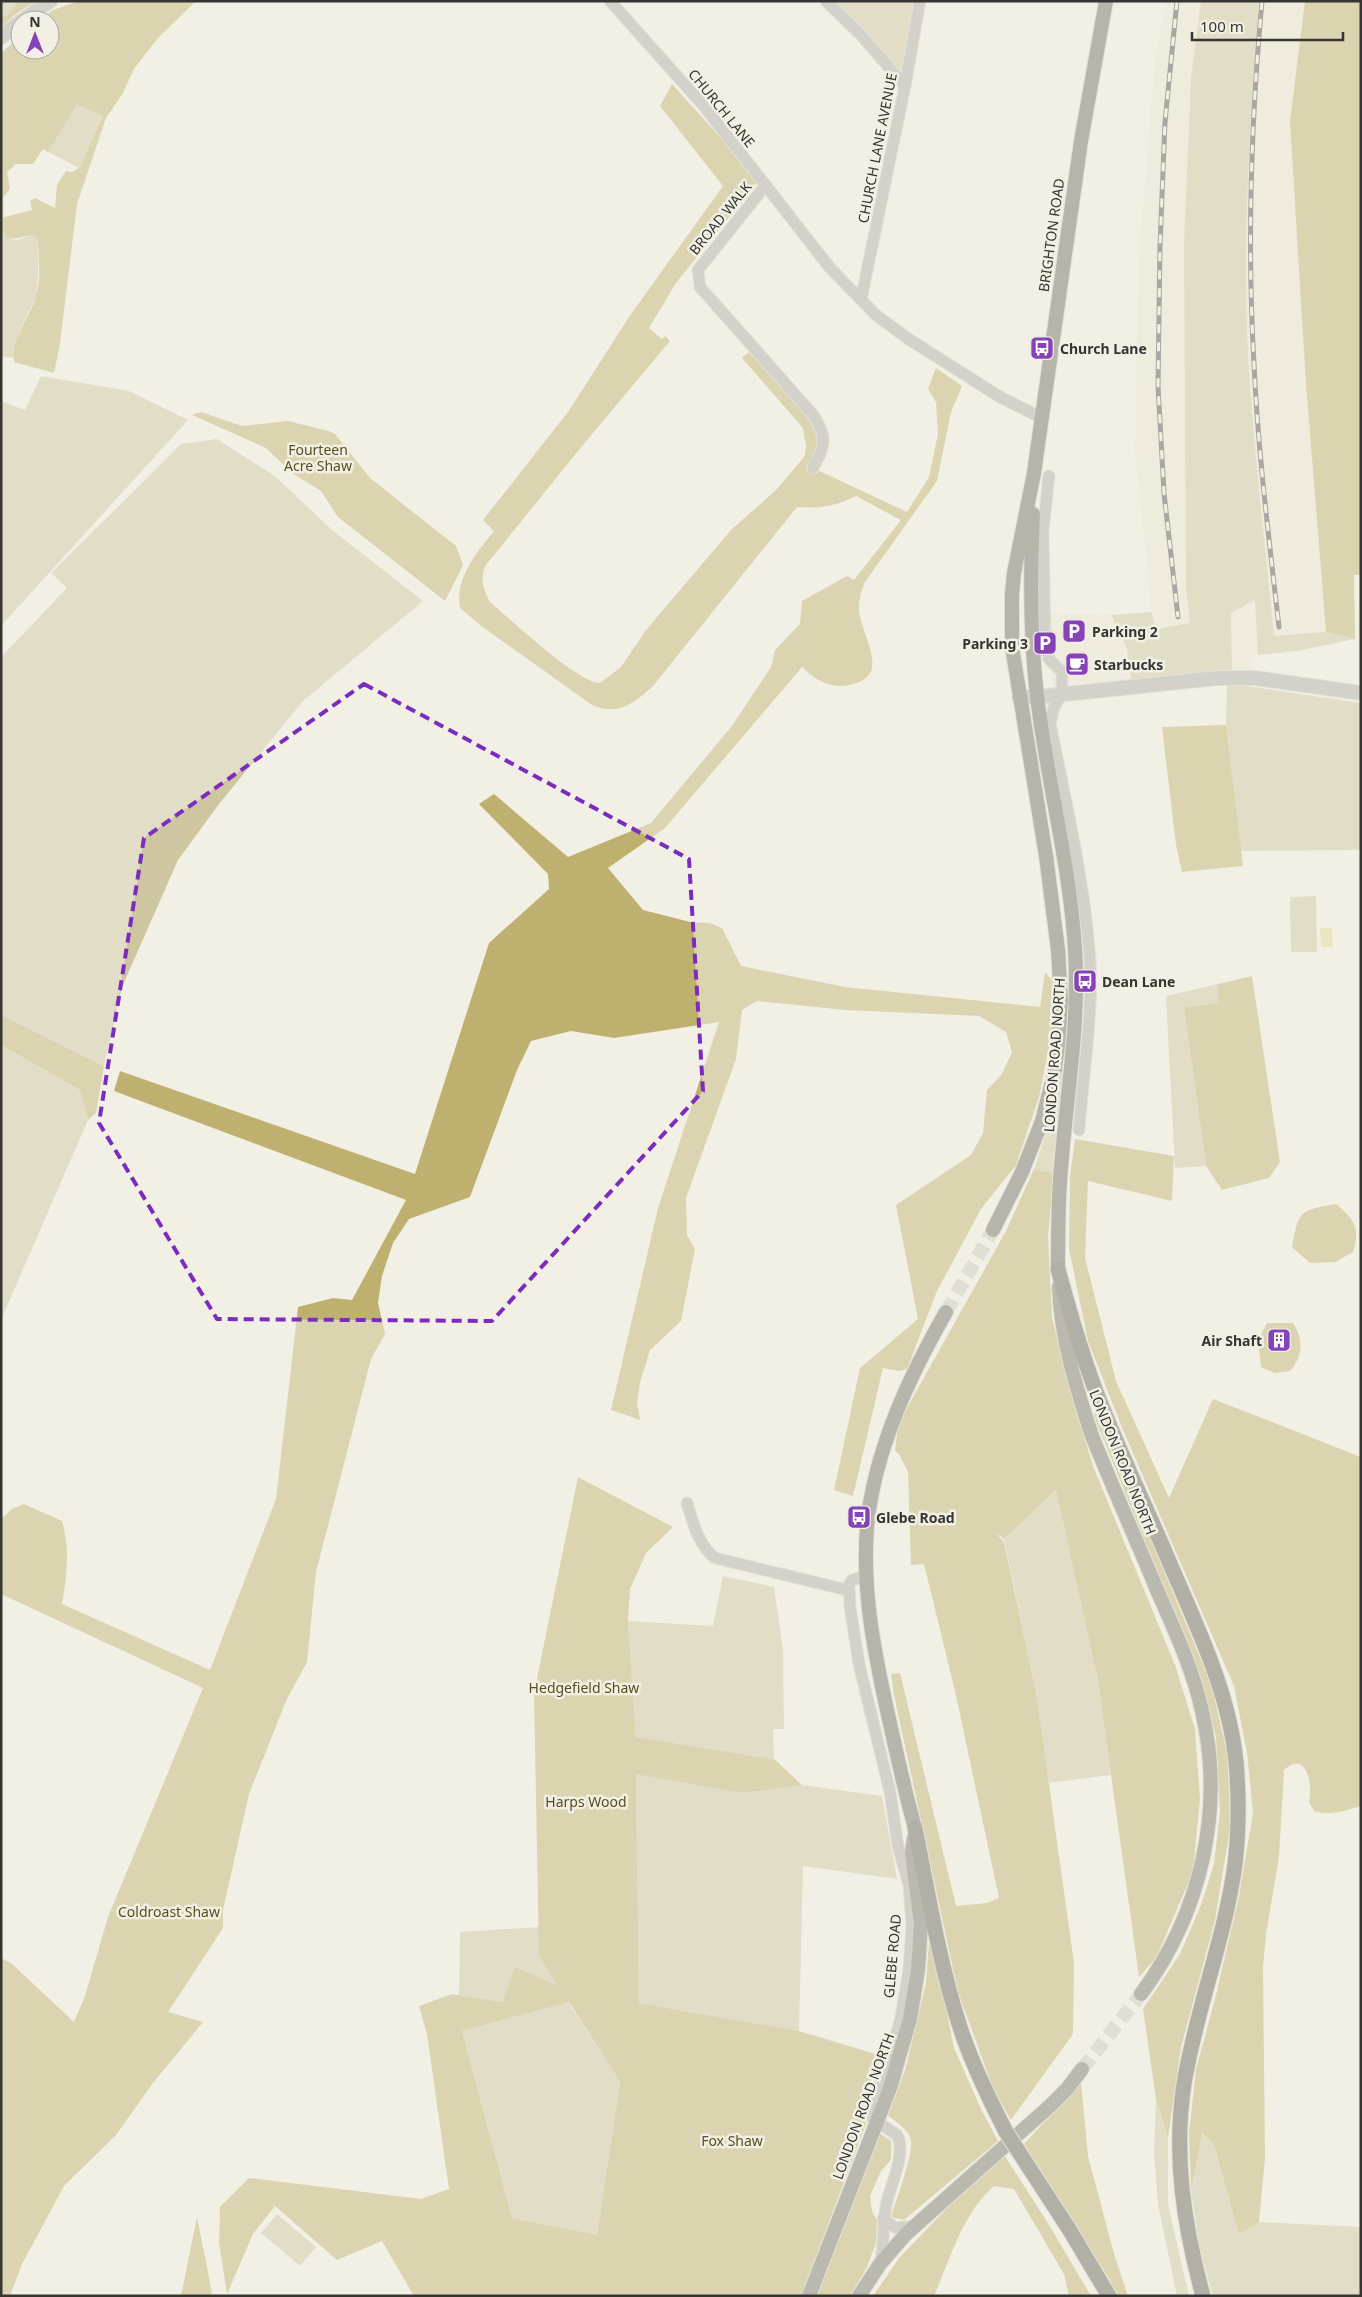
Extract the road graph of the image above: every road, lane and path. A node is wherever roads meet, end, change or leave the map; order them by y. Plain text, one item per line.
1 (50, 1) edge
2 (610, 1) edge
3 (826, 1) edge
4 (920, 1) edge
5 (1106, 1) edge
6 (37, 10) edge
7 (905, 86) junction
8 (765, 186) junction
9 (861, 300) junction
10 (1042, 418) junction
11 (813, 468) dead end
12 (1034, 473) junction
13 (1049, 476) dead end
14 (1037, 607) junction
15 (1361, 693) edge
16 (1062, 694) junction
17 (1019, 698) junction
18 (1037, 698) junction
19 (1050, 724) junction
20 (1043, 739) junction
21 (1079, 1130) dead end
22 (994, 1230) tunnel mouth
23 (1058, 1269) junction
24 (946, 1312) tunnel mouth
25 (687, 1503) dead end
26 (866, 1576) junction
27 (847, 1590) junction
28 (915, 1828) junction
29 (1141, 1994) tunnel mouth
30 (1082, 2069) tunnel mouth
31 (877, 2122) junction
32 (883, 2219) junction
33 (914, 2226) junction
34 (880, 2264) junction
35 (809, 2296) edge
36 (859, 2296) edge
37 (1109, 2296) edge
38 (1203, 2296) edge

1 - 6 street
2 - 8 street, CHURCH LANE
3 - 7 street
4 - 7 street, CHURCH LANE AVENUE
5 - 10 highway, BRIGHTON ROAD
7 - 9 street, CHURCH LANE AVENUE
8 - 9 street, CHURCH LANE
8 - 11 street, BROAD WALK
9 - 10 street, CHURCH LANE
10 - 12 highway, BRIGHTON ROAD
12 - 14 highway, BRIGHTON ROAD
12 - 17 highway, BRIGHTON ROAD
13 - 14 street, BRIGHTON ROAD
14 - 16 street, BRIGHTON ROAD
14 - 18 highway, BRIGHTON ROAD
15 - 16 street
16 - 18 street
16 - 19 street
17 - 18 street
17 - 22 highway, LONDON ROAD NORTH
18 - 20 highway, LONDON ROAD NORTH
19 - 20 street
19 - 21 street
20 - 23 highway, LONDON ROAD NORTH
23 - 29 main road, LONDON ROAD NORTH
23 - 38 highway
24 - 26 highway, LONDON ROAD NORTH
25 - 27 street
26 - 27 street
26 - 28 highway, LONDON ROAD NORTH
27 - 31 street, GLEBE ROAD
28 - 31 main road, LONDON ROAD NORTH
28 - 37 highway, bridge
30 - 33 main road
31 - 32 street
31 - 35 main road, LONDON ROAD NORTH
32 - 33 street
32 - 34 street
33 - 34 main road
34 - 36 main road

